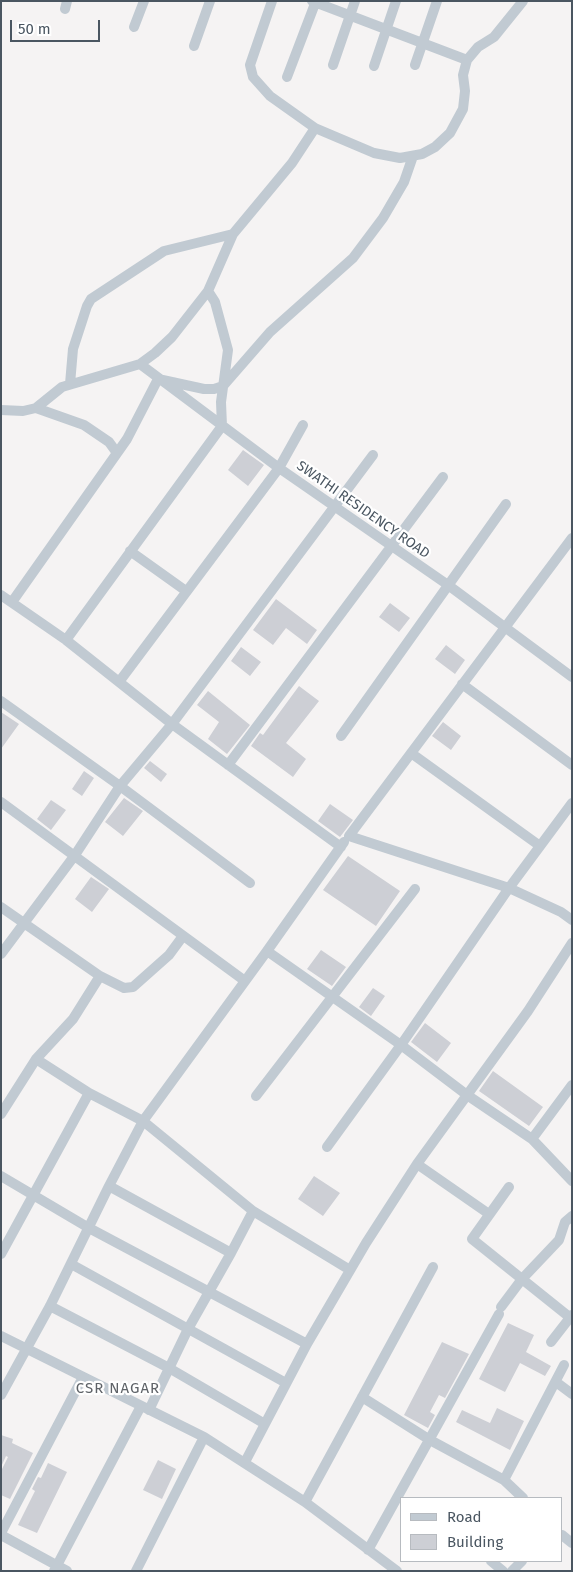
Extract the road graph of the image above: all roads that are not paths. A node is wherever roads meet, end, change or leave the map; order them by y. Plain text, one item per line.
1 (144, 1) edge
2 (210, 1) edge
3 (272, 1) edge
4 (355, 1) edge
5 (396, 1) edge
6 (437, 1) edge
7 (523, 1) edge
8 (314, 2) edge
9 (350, 15) junction
10 (134, 27) dead end
11 (387, 28) junction
12 (423, 42) junction
13 (194, 46) dead end
14 (467, 60) junction
15 (333, 65) dead end
16 (374, 66) dead end
17 (415, 66) dead end
18 (287, 77) dead end
19 (315, 128) junction
20 (413, 156) junction
21 (234, 234) junction
22 (208, 291) junction
23 (140, 364) junction
24 (158, 379) junction
25 (70, 384) junction
26 (223, 386) junction
27 (36, 408) junction
28 (1, 410) edge
29 (303, 425) dead end
30 (222, 426) junction
31 (117, 453) junction
32 (373, 455) dead end
33 (279, 468) junction
34 (443, 477) dead end
35 (506, 504) dead end
36 (335, 508) junction
37 (572, 538) edge
38 (391, 548) junction
39 (130, 551) junction
40 (448, 585) junction
41 (186, 591) junction
42 (1, 595) edge
43 (12, 602) junction
44 (505, 628) junction
45 (66, 640) junction
46 (571, 675) edge
47 (119, 682) junction
48 (462, 684) junction
49 (1, 701) edge
50 (172, 724) junction
51 (341, 736) dead end
52 (411, 752) junction
53 (228, 765) junction
54 (572, 765) edge
55 (120, 786) junction
56 (1, 802) edge
57 (572, 804) edge
58 (349, 836) junction
59 (540, 846) junction
60 (341, 847) junction
61 (75, 855) junction
62 (250, 883) dead end
63 (509, 888) junction
64 (415, 889) dead end
65 (1, 907) edge
66 (572, 920) edge
67 (24, 924) junction
68 (183, 936) junction
69 (572, 943) edge
70 (267, 951) junction
71 (1, 954) edge
72 (100, 976) junction
73 (245, 982) junction
74 (333, 998) junction
75 (402, 1045) junction
76 (36, 1059) junction
77 (572, 1085) edge
78 (89, 1093) junction
79 (467, 1095) junction
80 (256, 1096) dead end
81 (1, 1114) edge
82 (143, 1121) junction
83 (532, 1139) junction
84 (327, 1147) dead end
85 (417, 1164) junction
86 (1, 1176) edge
87 (572, 1181) edge
88 (109, 1186) junction
89 (509, 1187) dead end
90 (33, 1197) junction
91 (253, 1211) junction
92 (490, 1214) junction
93 (572, 1216) edge
94 (89, 1228) junction
95 (231, 1253) junction
96 (1, 1254) edge
97 (71, 1264) junction
98 (433, 1267) dead end
99 (350, 1270) junction
100 (522, 1279) junction
101 (210, 1291) junction
102 (50, 1306) junction
103 (571, 1317) edge
104 (188, 1329) junction
105 (1, 1336) edge
106 (551, 1342) dead end
107 (307, 1344) junction
108 (27, 1349) junction
109 (564, 1366) dead end
110 (169, 1368) junction
111 (83, 1377) junction
112 (556, 1382) junction
113 (286, 1383) junction
114 (572, 1394) edge
115 (1, 1395) edge
116 (362, 1397) junction
117 (145, 1408) junction
118 (265, 1424) junction
119 (204, 1437) junction
120 (430, 1440) junction
121 (244, 1462) junction
122 (504, 1480) junction
123 (522, 1497) edge
124 (305, 1502) junction
125 (1, 1534) edge
126 (368, 1550) junction
127 (492, 1562) edge
128 (521, 1562) edge
129 (55, 1568) edge
130 (67, 1571) edge
131 (136, 1571) edge
132 (397, 1571) edge
133 (503, 1571) edge
134 (512, 1571) edge

1 - 10 street
2 - 13 street
3 - 19 street
4 - 9 street
5 - 11 street
6 - 12 street
7 - 14 street
8 - 9 street
8 - 18 street
9 - 11 street
9 - 15 street
11 - 12 street
11 - 16 street
12 - 14 street
12 - 17 street
14 - 20 street
19 - 20 street
19 - 21 street
20 - 26 street
21 - 22 street
21 - 25 street
22 - 23 street
22 - 26 street
23 - 24 street, SWATHI RESIDENCY ROAD
23 - 25 street
24 - 26 street
24 - 30 street, SWATHI RESIDENCY ROAD
24 - 31 street
25 - 27 street
26 - 30 street
27 - 28 street
27 - 31 street
29 - 33 street
30 - 33 street, SWATHI RESIDENCY ROAD
30 - 39 street
31 - 43 street
32 - 36 street
33 - 36 street, SWATHI RESIDENCY ROAD
33 - 41 street
34 - 38 street
35 - 40 street
36 - 38 street, SWATHI RESIDENCY ROAD
36 - 50 street
37 - 44 street
38 - 40 street, SWATHI RESIDENCY ROAD
38 - 53 street
39 - 41 street
39 - 45 street
40 - 44 street, SWATHI RESIDENCY ROAD
40 - 51 street
41 - 47 street
42 - 43 street
43 - 45 street
44 - 46 street, SWATHI RESIDENCY ROAD
44 - 48 street
45 - 47 street
47 - 50 street
48 - 52 street
48 - 54 street
49 - 55 street
50 - 53 street
50 - 55 street
52 - 58 street
52 - 59 street
53 - 60 street
55 - 61 street
55 - 62 street
56 - 61 street
57 - 59 street
58 - 60 street
58 - 63 street
59 - 63 street
60 - 70 street
61 - 67 street
61 - 68 street
63 - 66 street
63 - 75 street
64 - 74 street
65 - 67 street
67 - 71 street
67 - 72 street
68 - 72 street
68 - 73 street
69 - 79 street
70 - 73 street
70 - 74 street
72 - 76 street
73 - 82 street
74 - 75 street
74 - 80 street
75 - 79 street
75 - 84 street
76 - 78 street
76 - 81 street
77 - 83 street
78 - 82 street
78 - 90 street
79 - 83 street
79 - 85 street
82 - 88 street
82 - 91 street
83 - 87 street
85 - 92 street
85 - 99 street
86 - 90 street
88 - 94 street
88 - 95 street
89 - 92 street
90 - 94 street
90 - 96 street
91 - 95 street
91 - 99 street
92 - 100 street
93 - 100 street
94 - 97 street
94 - 101 street
95 - 101 street
97 - 102 street
97 - 104 street
98 - 116 street
99 - 107 street
100 - 103 street
100 - 120 street
101 - 104 street
101 - 107 street
102 - 108 street
102 - 110 street
103 - 106 street
104 - 110 street
104 - 113 street
105 - 108 street
107 - 113 street
108 - 111 street
108 - 115 street
109 - 112 street
110 - 117 street
110 - 118 street
111 - 117 street
111 - 125 street
112 - 114 street
112 - 122 street
113 - 118 street
116 - 120 street
116 - 124 street
117 - 119 street
117 - 129 street
118 - 121 street
119 - 121 street
119 - 131 street
120 - 122 street
120 - 126 street
121 - 124 street
122 - 123 street
124 - 126 street
125 - 129 street
126 - 132 street
127 - 133 street
128 - 134 street
129 - 130 street

